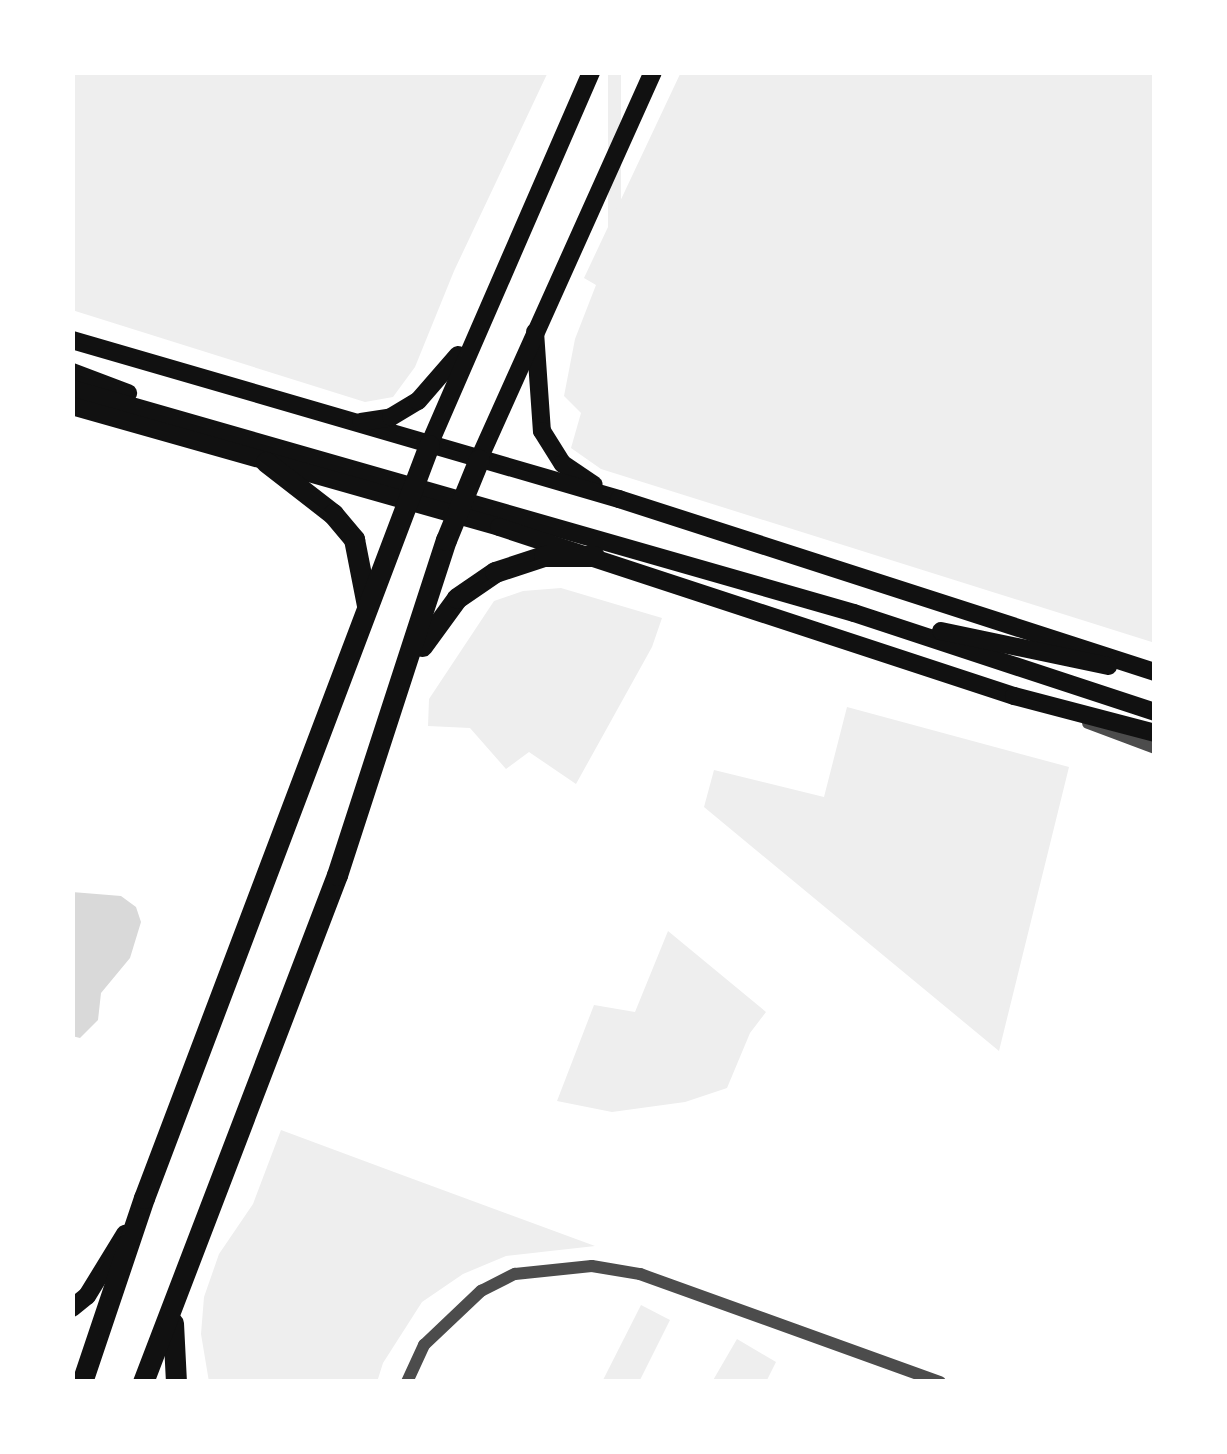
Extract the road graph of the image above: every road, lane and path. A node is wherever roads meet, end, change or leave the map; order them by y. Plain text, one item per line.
1 (591, 72) edge
2 (653, 72) edge
3 (485, 310) junction
4 (535, 326) junction
5 (72, 340) edge
6 (72, 372) edge
7 (72, 389) edge
8 (72, 406) edge
9 (205, 423) junction
10 (350, 423) junction
11 (428, 445) junction
12 (479, 459) junction
13 (266, 462) junction
14 (619, 499) junction
15 (407, 502) junction
16 (456, 516) junction
17 (594, 556) junction
18 (368, 612) junction
19 (854, 613) junction
20 (405, 672) junction
21 (1155, 674) edge
22 (1014, 696) junction
23 (1155, 712) edge
24 (1155, 733) edge
25 (1155, 748) edge
26 (145, 1198) junction
27 (175, 1301) junction
28 (72, 1308) edge
29 (146, 1375) edge
30 (82, 1382) edge
31 (125, 1382) edge
32 (176, 1382) edge
33 (407, 1382) edge
34 (940, 1382) edge

1 - 3 main road
2 - 4 main road
3 - 10 main road
3 - 11 main road
4 - 12 main road
4 - 14 main road
5 - 10 main road
6 - 9 main road
7 - 9 main road
8 - 13 main road
9 - 19 main road
10 - 11 main road
11 - 12 main road
11 - 15 highway
12 - 14 main road
12 - 16 highway
13 - 15 main road
13 - 18 highway
14 - 21 main road
15 - 16 main road
15 - 18 highway
16 - 17 main road
16 - 20 highway
17 - 20 highway
17 - 22 main road
18 - 26 highway
19 - 21 main road
19 - 23 main road
20 - 27 highway
22 - 24 main road
22 - 25 street
26 - 28 main road
26 - 30 highway
27 - 29 highway
27 - 32 highway
29 - 31 highway
33 - 34 street

